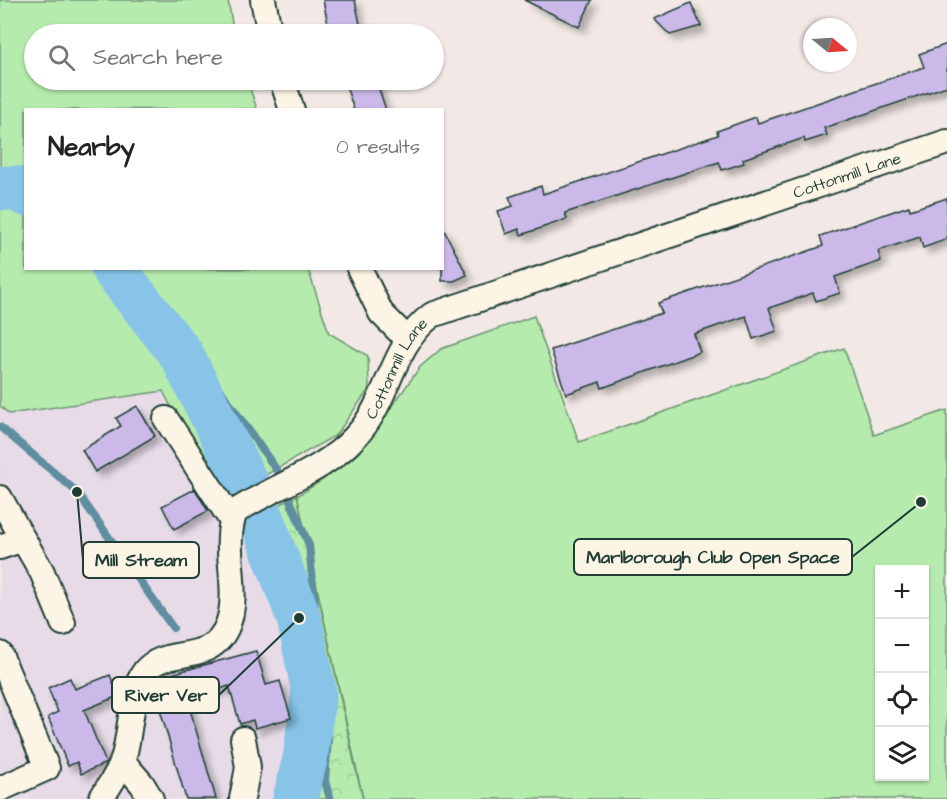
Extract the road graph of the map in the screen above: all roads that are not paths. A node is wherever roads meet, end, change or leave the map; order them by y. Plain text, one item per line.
1 (263, 0) edge
2 (268, 24) edge
3 (285, 90) edge
4 (291, 108) edge
5 (947, 142) edge
6 (360, 270) edge
7 (407, 339) junction
8 (166, 419) dead end
9 (0, 498) edge
10 (237, 514) junction
11 (23, 539) junction
12 (0, 547) edge
13 (63, 623) dead end
14 (0, 654) edge
15 (243, 739) dead end
16 (123, 762) junction
17 (0, 789) edge
18 (101, 799) edge
19 (151, 799) edge
20 (242, 799) edge

1 - 2 street
3 - 4 street
5 - 7 street, Cottonmill Lane
6 - 7 street
7 - 10 street, Cottonmill Lane
8 - 10 street
9 - 11 street
10 - 16 street
11 - 12 street
11 - 13 street
14 - 17 street
15 - 20 street
16 - 18 street
16 - 19 street

